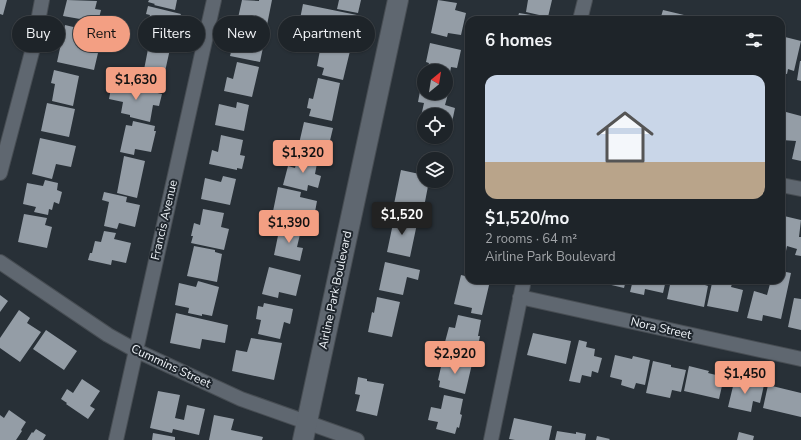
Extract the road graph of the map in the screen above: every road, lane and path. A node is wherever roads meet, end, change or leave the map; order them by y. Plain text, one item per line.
1 (42, 0) edge
2 (214, 0) edge
3 (398, 0) edge
4 (585, 0) edge
5 (581, 16) edge
6 (0, 173) edge
7 (785, 186) edge
8 (801, 189) edge
9 (0, 262) edge
10 (523, 284) edge
11 (520, 297) junction
12 (135, 350) junction
13 (801, 359) edge
14 (305, 432) edge
15 (116, 440) edge
16 (357, 440) edge
17 (491, 440) edge

1 - 6 street
2 - 12 street, Francis Avenue
3 - 14 street, Airline Park Boulevard
4 - 5 street
7 - 8 street
9 - 12 street, Cummins Street
10 - 11 street
11 - 13 street, Nora Street
11 - 17 street
12 - 14 street, Cummins Street
12 - 15 street, Francis Avenue
14 - 16 street, Cummins Street

